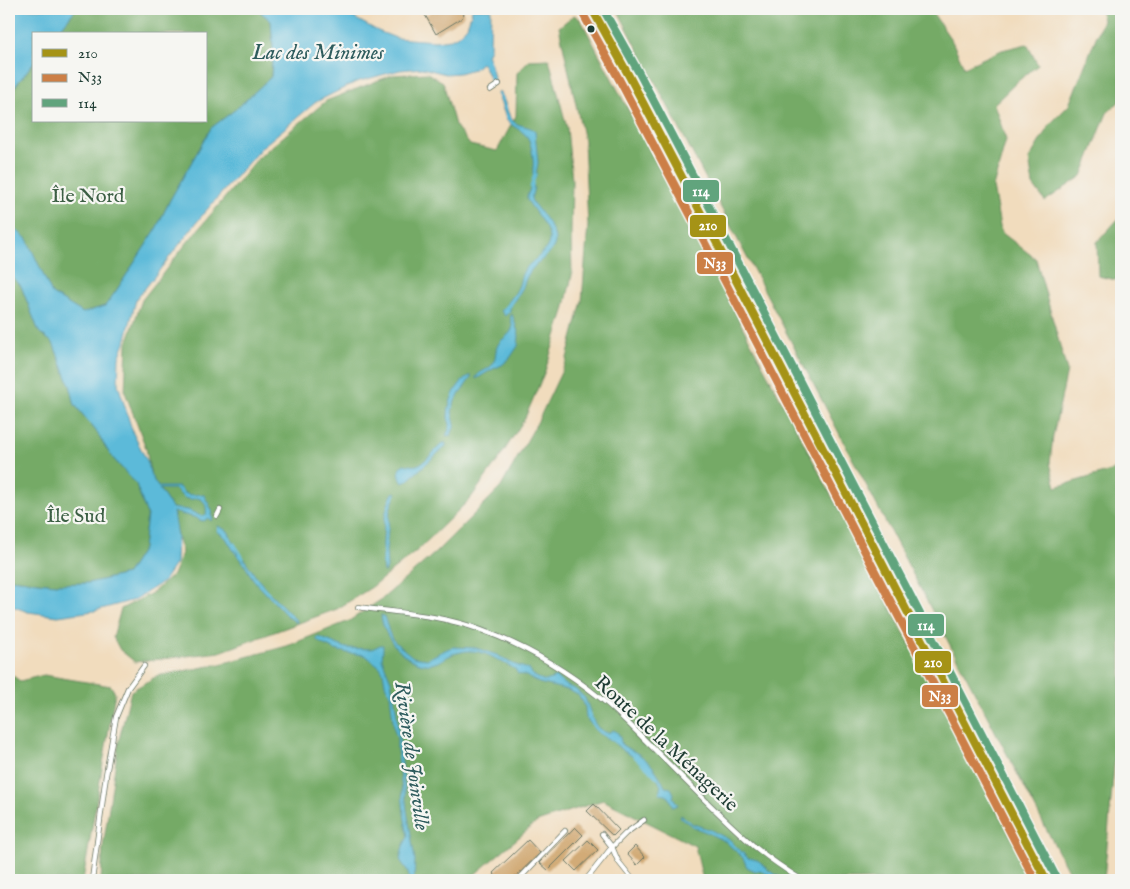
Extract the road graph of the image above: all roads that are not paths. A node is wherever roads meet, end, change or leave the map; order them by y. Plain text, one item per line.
1 (592, 9) edge
2 (499, 84) dead end
3 (490, 90) dead end
4 (220, 510) dead end
5 (217, 516) dead end
6 (358, 606) dead end
7 (144, 666) dead end
8 (644, 820) dead end
9 (565, 831) dead end
10 (602, 834) dead end
11 (612, 847) junction
12 (92, 880) edge
13 (518, 880) edge
14 (586, 880) edge
15 (633, 880) edge
16 (802, 880) edge
17 (1046, 880) edge

1 - 17 main road
2 - 3 lane
4 - 5 lane
6 - 16 lane, Route de la Ménagerie
7 - 12 lane
8 - 11 lane
9 - 13 lane
10 - 11 lane
11 - 14 lane
11 - 15 lane

